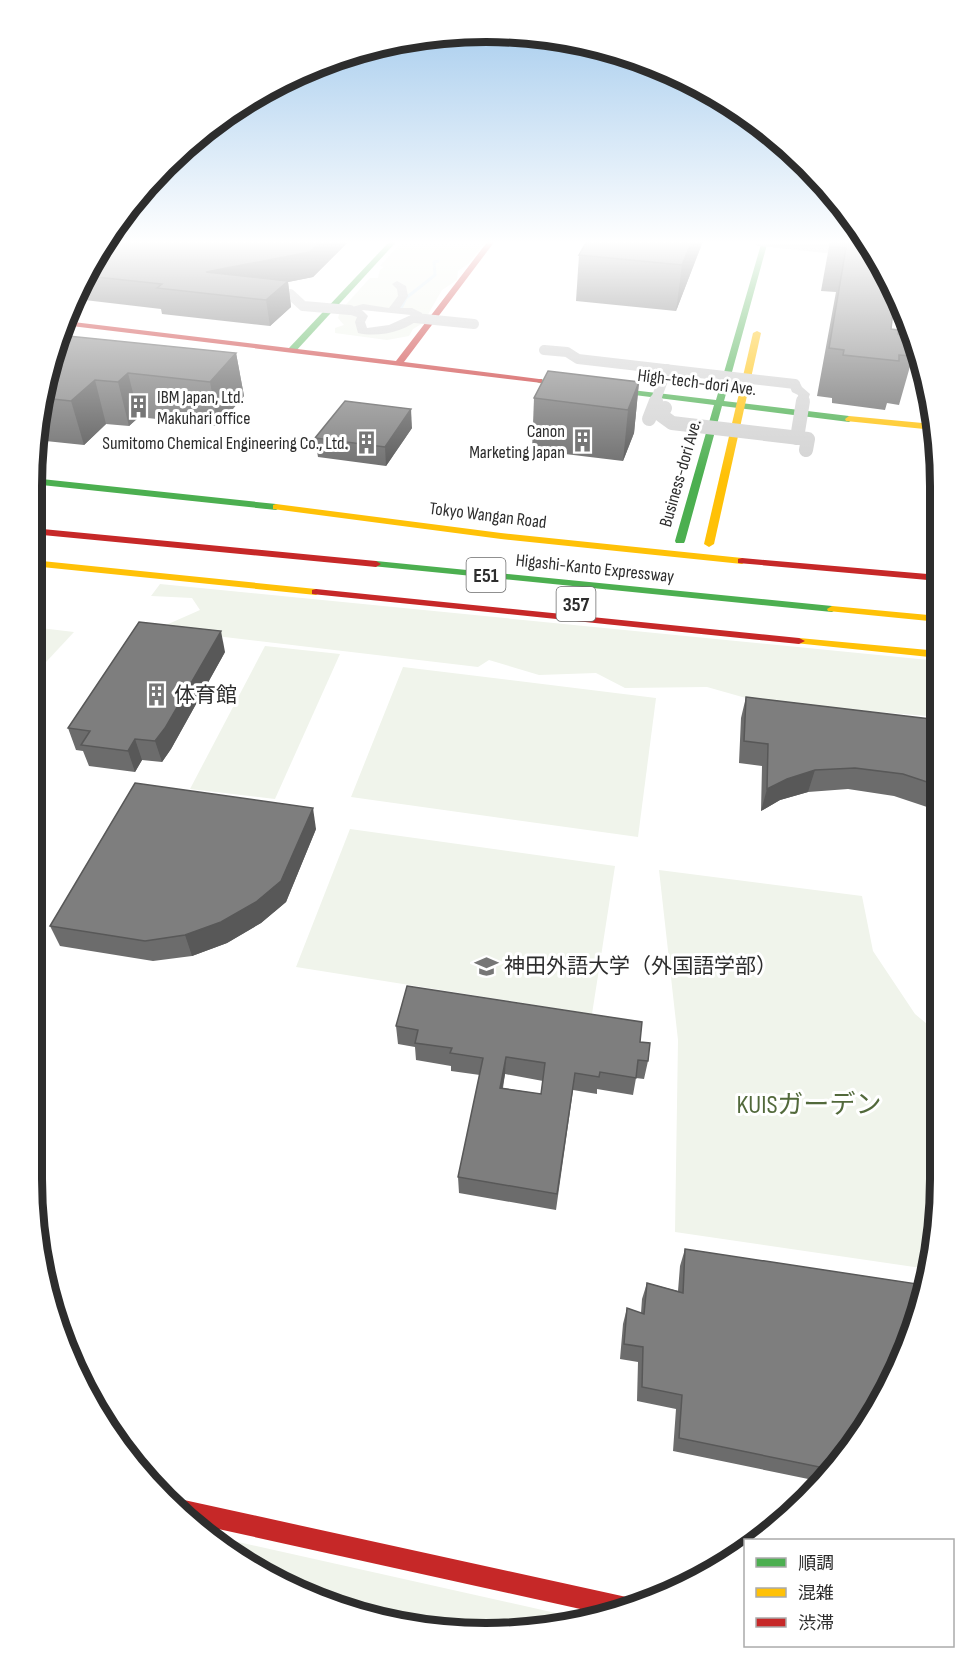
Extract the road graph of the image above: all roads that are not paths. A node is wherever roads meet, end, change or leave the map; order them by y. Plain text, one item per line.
1 (87, 319) edge
2 (322, 319) edge
3 (362, 319) edge
4 (413, 319) edge
5 (422, 319) edge
6 (433, 319) edge
7 (743, 319) edge
8 (761, 319) edge
9 (73, 324) edge
10 (474, 324) dead end
11 (295, 347) junction
12 (544, 350) dead end
13 (402, 359) junction
14 (667, 369) junction
15 (720, 400) junction
16 (740, 402) junction
17 (925, 420) edge
18 (925, 425) edge
19 (797, 438) junction
20 (806, 450) dead end
21 (42, 482) edge
22 (229, 500) junction
23 (42, 532) edge
24 (680, 541) junction
25 (709, 544) junction
26 (743, 547) dead end
27 (790, 551) dead end
28 (42, 562) edge
29 (42, 562) edge
30 (930, 563) edge
31 (930, 577) edge
32 (451, 591) dead end
33 (930, 618) edge
34 (930, 654) edge
35 (192, 1512) edge
36 (610, 1605) edge

1 - 11 main road, High-tech-dori Ave.
2 - 11 main road
3 - 4 street
5 - 10 street, bridge
6 - 13 main road
7 - 15 main road, Business-dori Ave.
8 - 16 main road, Business-dori Ave.
9 - 11 main road, High-tech-dori Ave.
11 - 13 main road, High-tech-dori Ave.
12 - 14 street, bridge
13 - 15 main road, High-tech-dori Ave.
14 - 19 street, bridge
14 - 19 street, bridge
15 - 16 main road, High-tech-dori Ave.
15 - 24 main road, Business-dori Ave.
16 - 17 main road, High-tech-dori Ave.
16 - 18 main road, High-tech-dori Ave.
16 - 25 main road, Business-dori Ave.
19 - 20 street, bridge
21 - 22 main road, Tokyo Wangan Road
22 - 24 main road
22 - 31 main road, Tokyo Wangan Road
23 - 33 main road, Higashi-Kanto Expressway / E51
24 - 25 main road
25 - 26 main road
27 - 30 main road
28 - 32 main road
29 - 34 main road
35 - 36 main road

